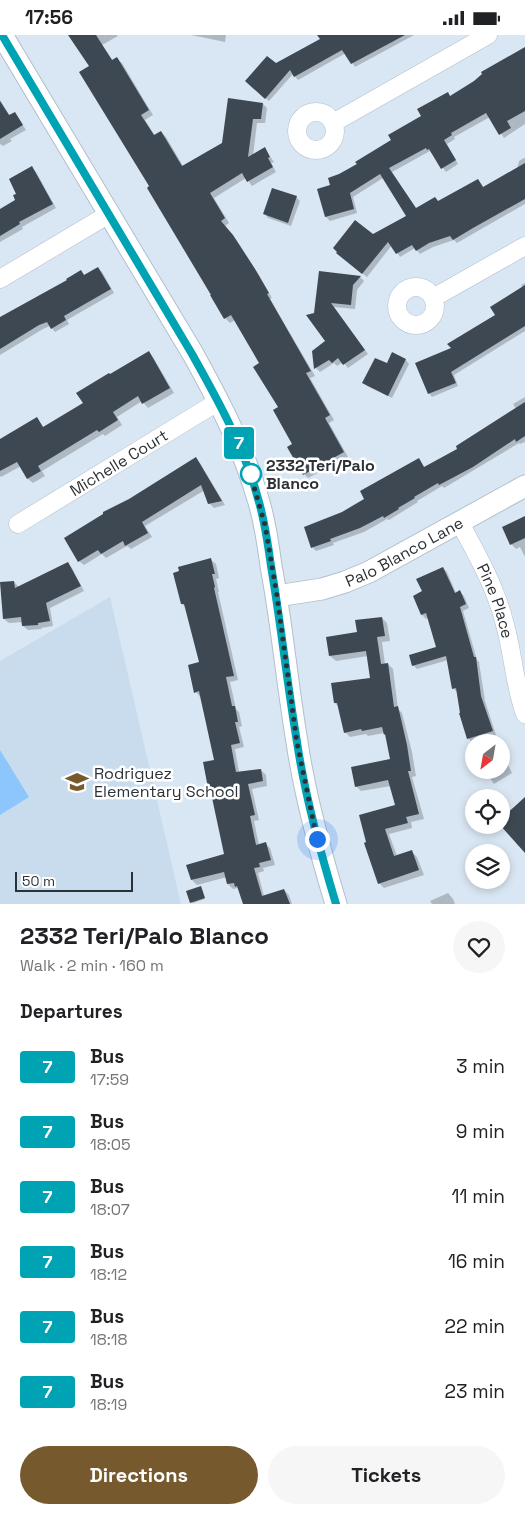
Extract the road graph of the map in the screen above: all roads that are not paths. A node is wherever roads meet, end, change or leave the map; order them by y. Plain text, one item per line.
1 (2, 35) edge
2 (488, 35) edge
3 (333, 123) dead end
4 (109, 214) junction
5 (525, 246) edge
6 (0, 279) edge
7 (433, 298) dead end
8 (219, 401) junction
9 (525, 486) edge
10 (460, 523) junction
11 (18, 524) dead end
12 (277, 596) junction
13 (525, 714) edge
14 (336, 904) edge

1 - 4 street
2 - 3 street
4 - 6 street
4 - 8 street
5 - 7 street
8 - 11 street, Michelle Court
8 - 12 street
9 - 10 street, Palo Blanco Lane
10 - 12 street, Palo Blanco Lane
10 - 13 street, Pine Place
12 - 14 street

